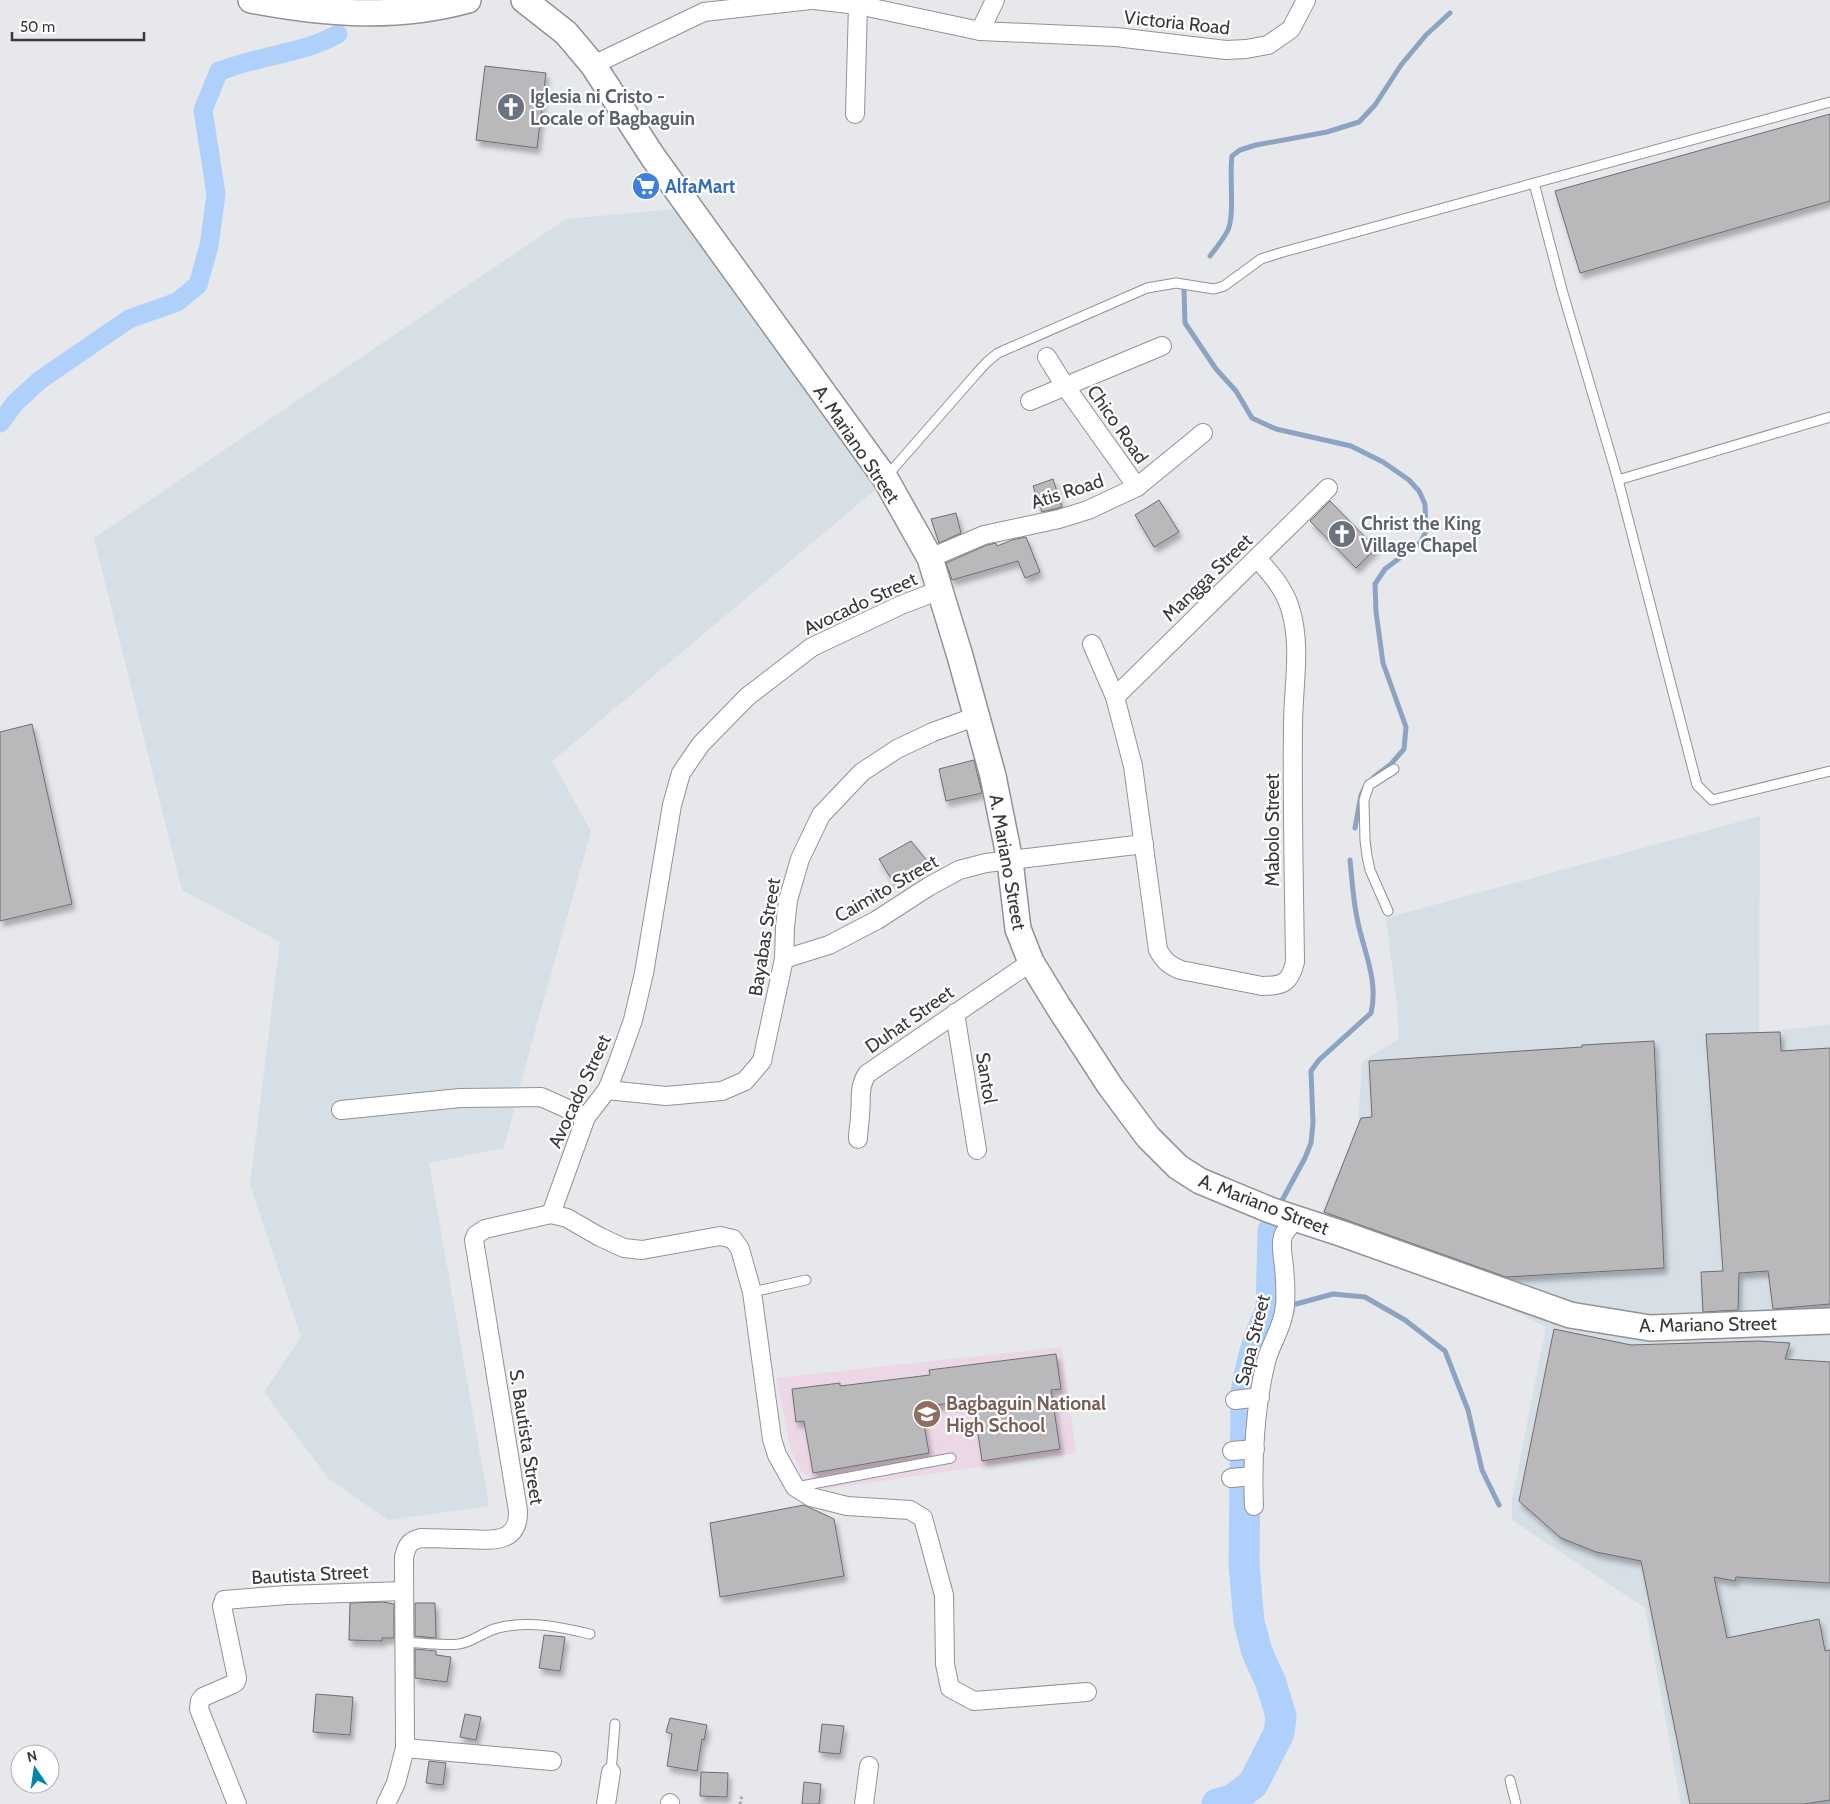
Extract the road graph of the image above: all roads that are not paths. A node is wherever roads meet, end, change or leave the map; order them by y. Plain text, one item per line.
1 (251, 0) edge
2 (468, 0) edge
3 (524, 0) edge
4 (813, 0) edge
5 (995, 0) edge
6 (1306, 0) edge
7 (858, 5) junction
8 (980, 31) junction
9 (593, 65) junction
10 (1830, 102) edge
11 (855, 114) dead end
12 (1534, 183) junction
13 (1162, 346) dead end
14 (1046, 357) dead end
15 (1065, 386) junction
16 (1030, 401) dead end
17 (1830, 417) edge
18 (1203, 433) dead end
19 (885, 478) junction
20 (1618, 480) junction
21 (1137, 487) junction
22 (1328, 488) dead end
23 (930, 558) junction
24 (1257, 558) junction
25 (940, 590) junction
26 (1092, 644) dead end
27 (1115, 697) junction
28 (977, 716) junction
29 (1394, 769) dead end
30 (1830, 771) edge
31 (1144, 844) junction
32 (1010, 861) junction
33 (1388, 911) dead end
34 (784, 959) junction
35 (1031, 962) junction
36 (955, 1013) junction
37 (607, 1090) junction
38 (341, 1110) dead end
39 (586, 1117) junction
40 (858, 1139) dead end
41 (977, 1150) dead end
42 (551, 1214) junction
43 (1286, 1215) junction
44 (806, 1280) dead end
45 (752, 1292) junction
46 (1830, 1321) edge
47 (951, 1458) dead end
48 (795, 1487) junction
49 (1254, 1506) dead end
50 (404, 1591) junction
51 (590, 1634) dead end
52 (405, 1642) junction
53 (1086, 1692) dead end
54 (615, 1724) dead end
55 (406, 1748) junction
56 (552, 1761) dead end
57 (869, 1766) dead end
58 (611, 1772) joint
59 (1510, 1780) dead end
60 (237, 1804) edge
61 (386, 1804) edge
62 (606, 1804) edge
63 (864, 1804) edge
64 (1516, 1804) edge

1 - 2 street
3 - 9 street, A. Mariano Street
4 - 7 street, Victoria Road
4 - 9 street, Victoria Road
5 - 8 street
6 - 8 street, Victoria Road
7 - 8 street, Victoria Road
7 - 11 street
9 - 19 street, A. Mariano Street
10 - 12 lane
12 - 19 lane
12 - 20 lane
13 - 15 street, Chico Road
14 - 15 street
15 - 16 street, Chico Road
15 - 21 street, Chico Road
17 - 20 lane
18 - 21 street, Atis Road
19 - 23 street, A. Mariano Street
20 - 30 lane
21 - 23 street, Atis Road
22 - 24 street, Mangga Street
23 - 25 street, A. Mariano Street
24 - 27 street, Mangga Street
24 - 31 street, Mabolo Street
25 - 28 street, A. Mariano Street
25 - 37 street, Avocado Street
26 - 27 street
27 - 31 street
28 - 32 street, A. Mariano Street
28 - 34 street, Bayabas Street
29 - 33 lane
31 - 32 street
32 - 34 street, Caimito Street
32 - 35 street, A. Mariano Street
34 - 37 street, Bayabas Street
35 - 36 street, Duhat Street
35 - 43 street, A. Mariano Street
36 - 40 street, Duhat Street
36 - 41 street, Santol
37 - 39 street, Avocado Street
38 - 39 street
39 - 42 street, Avocado Street
42 - 45 street
42 - 50 street, S. Bautista Street
43 - 46 street, A. Mariano Street
43 - 49 street, Sapa Street
44 - 45 lane
45 - 48 street
47 - 48 lane
48 - 53 street
50 - 52 street, S. Bautista Street
50 - 60 street, Bautista Street
51 - 52 lane
52 - 55 street, S. Bautista Street
54 - 58 lane
55 - 56 street
55 - 61 street, S. Bautista Street
57 - 63 street
58 - 62 street
59 - 64 lane

